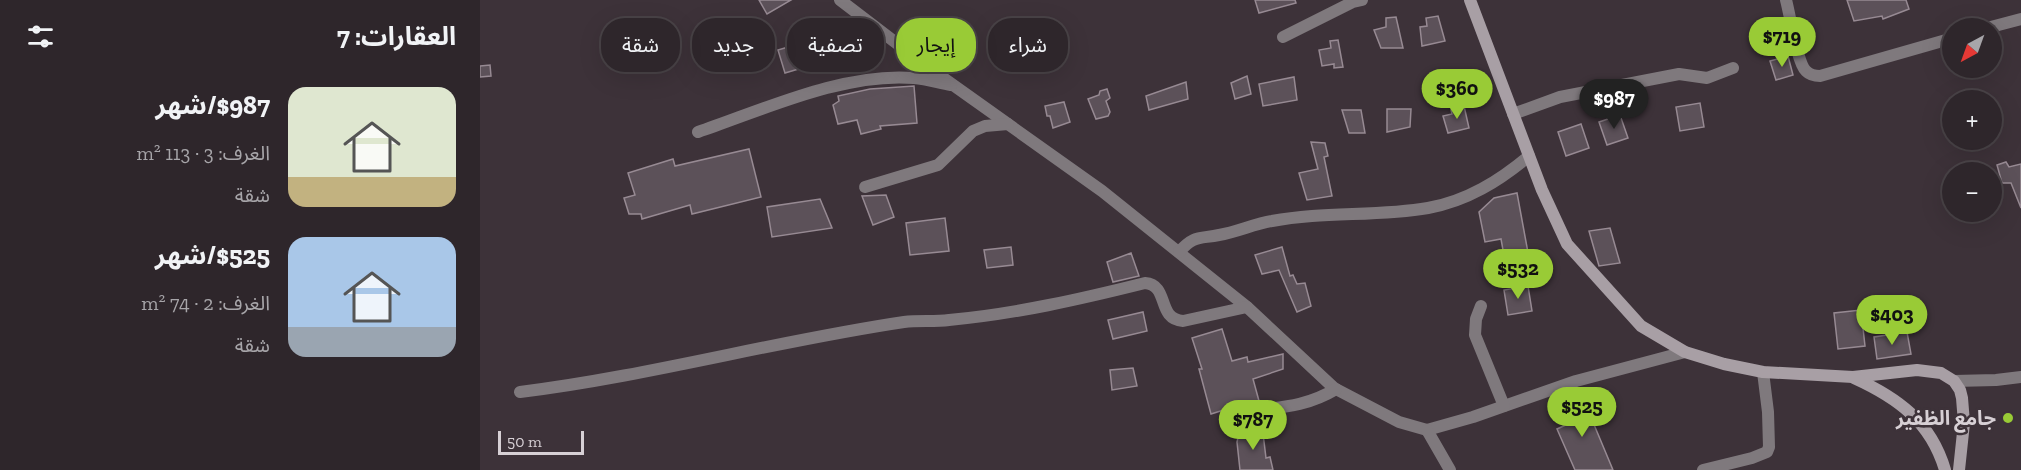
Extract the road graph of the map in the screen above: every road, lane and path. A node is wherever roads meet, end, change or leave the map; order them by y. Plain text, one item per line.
1 (840, 0) edge
2 (1362, 0) edge
3 (1470, 0) edge
4 (1786, 0) edge
5 (2021, 19) edge
6 (2002, 24) edge
7 (1283, 37) dead end
8 (1942, 41) edge
9 (1733, 68) dead end
10 (955, 86) junction
11 (1513, 114) junction
12 (1008, 124) junction
13 (698, 132) dead end
14 (1529, 156) junction
15 (865, 186) dead end
16 (1179, 252) junction
17 (1481, 306) dead end
18 (1247, 307) junction
19 (1685, 352) junction
20 (1763, 372) junction
21 (1853, 377) junction
22 (2021, 377) edge
23 (1954, 381) junction
24 (1336, 389) junction
25 (520, 392) dead end
26 (1504, 406) junction
27 (1248, 411) dead end
28 (1427, 430) junction
29 (1450, 470) edge
30 (1703, 470) edge
31 (1945, 470) edge
32 (1959, 470) edge

1 - 10 street
2 - 7 street
3 - 11 street
4 - 8 street
5 - 6 street
9 - 11 street
10 - 12 street
10 - 13 street
11 - 14 street
12 - 15 street
12 - 16 street
14 - 16 street
14 - 19 street
16 - 18 street
17 - 26 street
18 - 24 street
18 - 25 street
19 - 20 street
19 - 26 street
20 - 21 street
20 - 30 street
21 - 23 street
21 - 31 street
22 - 23 street
23 - 32 street
24 - 27 street
24 - 28 street
26 - 28 street
28 - 29 street

